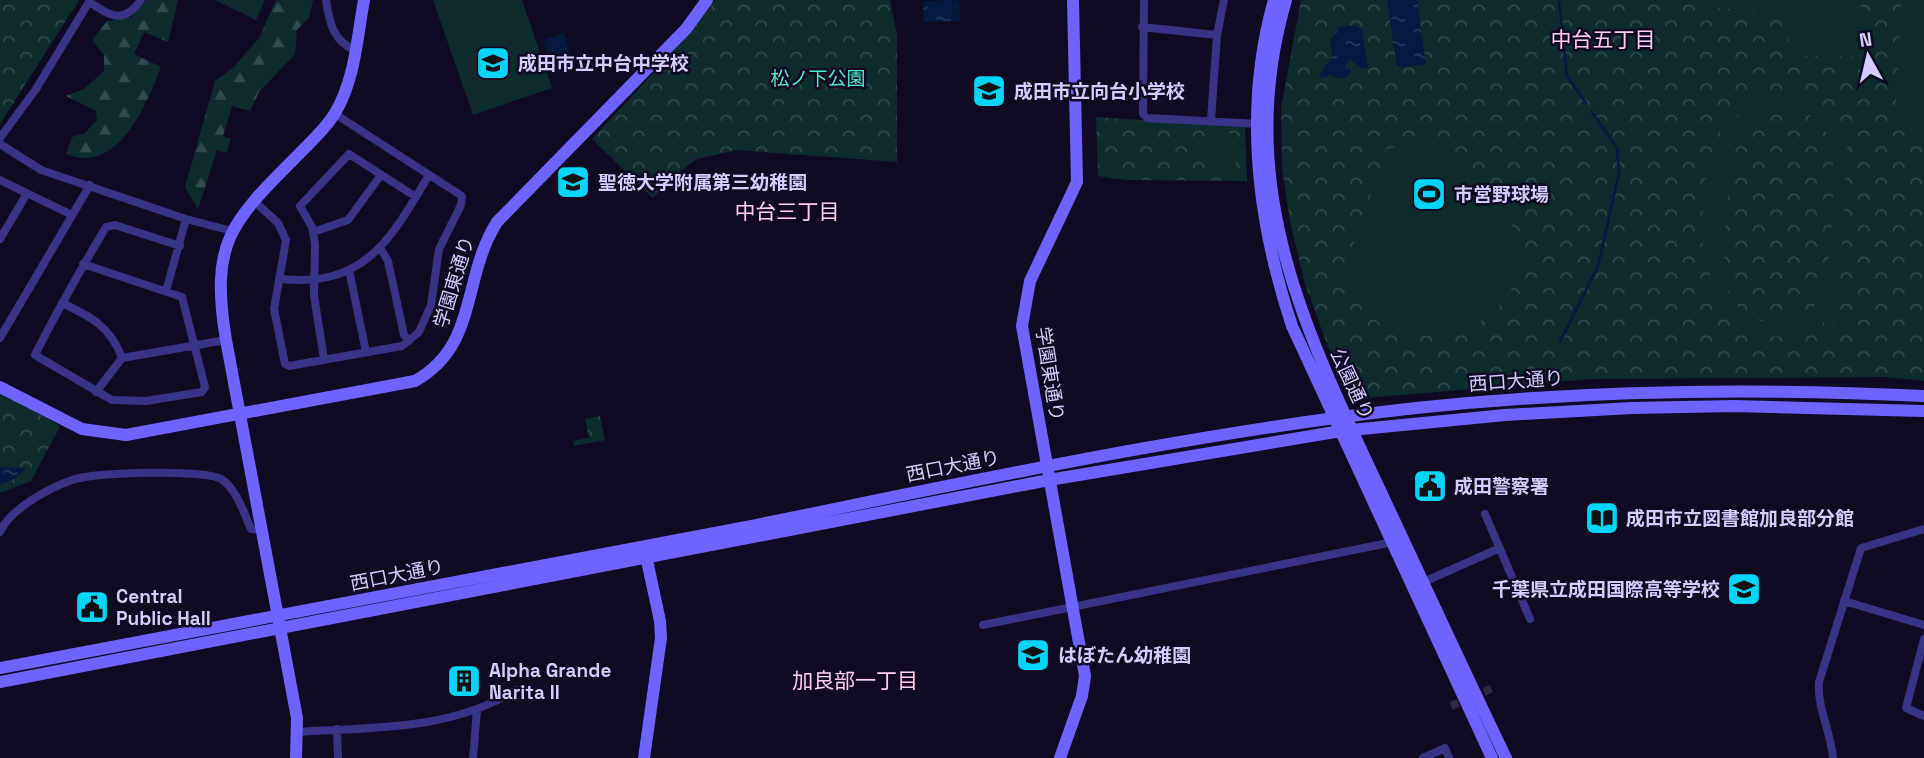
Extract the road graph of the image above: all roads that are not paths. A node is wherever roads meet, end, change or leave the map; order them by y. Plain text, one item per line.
1 (141, 0) edge
2 (326, 0) edge
3 (364, 0) edge
4 (707, 0) edge
5 (1073, 0) edge
6 (1144, 0) edge
7 (1224, 0) edge
8 (1274, 0) edge
9 (1286, 0) edge
10 (1142, 27) junction
11 (1217, 35) junction
12 (355, 50) junction
13 (335, 114) junction
14 (1211, 120) junction
15 (1263, 124) junction
16 (0, 138) edge
17 (0, 144) edge
18 (381, 175) junction
19 (429, 175) junction
20 (0, 180) edge
21 (90, 186) junction
22 (26, 195) junction
23 (416, 197) junction
24 (254, 201) junction
25 (72, 215) junction
26 (186, 219) junction
27 (232, 231) junction
28 (313, 232) junction
29 (0, 239) edge
30 (180, 246) junction
31 (381, 249) junction
32 (83, 264) junction
33 (349, 270) junction
34 (313, 278) junction
35 (281, 279) junction
36 (166, 291) junction
37 (62, 303) junction
38 (0, 338) edge
39 (226, 340) junction
40 (410, 341) junction
41 (193, 345) junction
42 (366, 352) junction
43 (122, 358) junction
44 (324, 359) junction
45 (0, 387) edge
46 (96, 392) junction
47 (1909, 395) junction
48 (1924, 396) edge
49 (1909, 411) junction
50 (1924, 411) edge
51 (239, 415) junction
52 (1344, 424) junction
53 (1047, 474) junction
54 (1485, 514) dead end
55 (1924, 529) edge
56 (261, 530) junction
57 (0, 532) edge
58 (1393, 542) junction
59 (1500, 548) junction
60 (646, 552) junction
61 (1418, 584) junction
62 (1844, 601) junction
63 (1073, 607) junction
64 (1530, 619) dead end
65 (279, 623) junction
66 (983, 625) dead end
67 (1924, 625) edge
68 (1924, 639) edge
69 (0, 668) edge
70 (0, 682) edge
71 (516, 690) dead end
72 (477, 710) junction
73 (1924, 716) edge
74 (337, 729) junction
75 (298, 732) junction
76 (296, 758) edge
77 (338, 758) edge
78 (473, 758) edge
79 (644, 758) edge
80 (1060, 758) edge
81 (1423, 758) edge
82 (1449, 758) edge
83 (1492, 758) edge
84 (1506, 758) edge
85 (1833, 758) edge

1 - 16 street
2 - 12 street
3 - 12 street
4 - 51 street, 学園東通り
5 - 53 street, 学園東通り
6 - 10 street
7 - 11 street
8 - 15 street, 公園通り
9 - 15 street, 公園通り
10 - 11 street
10 - 14 street
11 - 14 street
12 - 13 street
13 - 19 street
13 - 24 street
14 - 15 street
15 - 52 street, 公園通り
17 - 21 street
18 - 23 street
18 - 28 street
18 - 28 street
19 - 23 street
19 - 40 street
20 - 22 street
21 - 25 street
21 - 26 street
22 - 25 street
22 - 29 street
23 - 31 street
24 - 27 street
24 - 35 street
25 - 38 street
26 - 27 street
26 - 30 street
27 - 39 street
28 - 34 street
30 - 32 street
30 - 36 street
31 - 33 street
31 - 40 street
32 - 36 street
32 - 37 street
33 - 34 street
33 - 42 street
34 - 35 street
34 - 44 street
35 - 44 street
36 - 41 street
37 - 43 street
37 - 46 street
39 - 41 street
39 - 51 street
40 - 42 street
41 - 43 street
41 - 46 street
42 - 44 street
43 - 46 street
45 - 51 street, 学園東通り
47 - 48 street, 西口大通り
47 - 49 street
47 - 52 street, 西口大通り
49 - 50 street, 西口大通り
49 - 52 street, 西口大通り
51 - 56 street
52 - 53 street, 西口大通り
52 - 58 street, 公園通り
52 - 61 street, 公園通り
53 - 60 street, 西口大通り
53 - 63 street, 学園東通り
54 - 59 street
55 - 62 street
56 - 57 street
56 - 65 street
58 - 61 street, 公園通り
58 - 63 street
59 - 61 street
59 - 64 street
60 - 65 street, 西口大通り
60 - 79 street
61 - 83 street, 公園通り
61 - 84 street, 公園通り
62 - 67 street
62 - 85 street
63 - 66 street
63 - 80 street, 学園東通り
65 - 69 street, 西口大通り
65 - 70 street, 西口大通り
65 - 75 street
68 - 73 street
71 - 72 street
72 - 74 street
72 - 78 street
74 - 75 street
74 - 77 street
75 - 76 street
81 - 82 street

